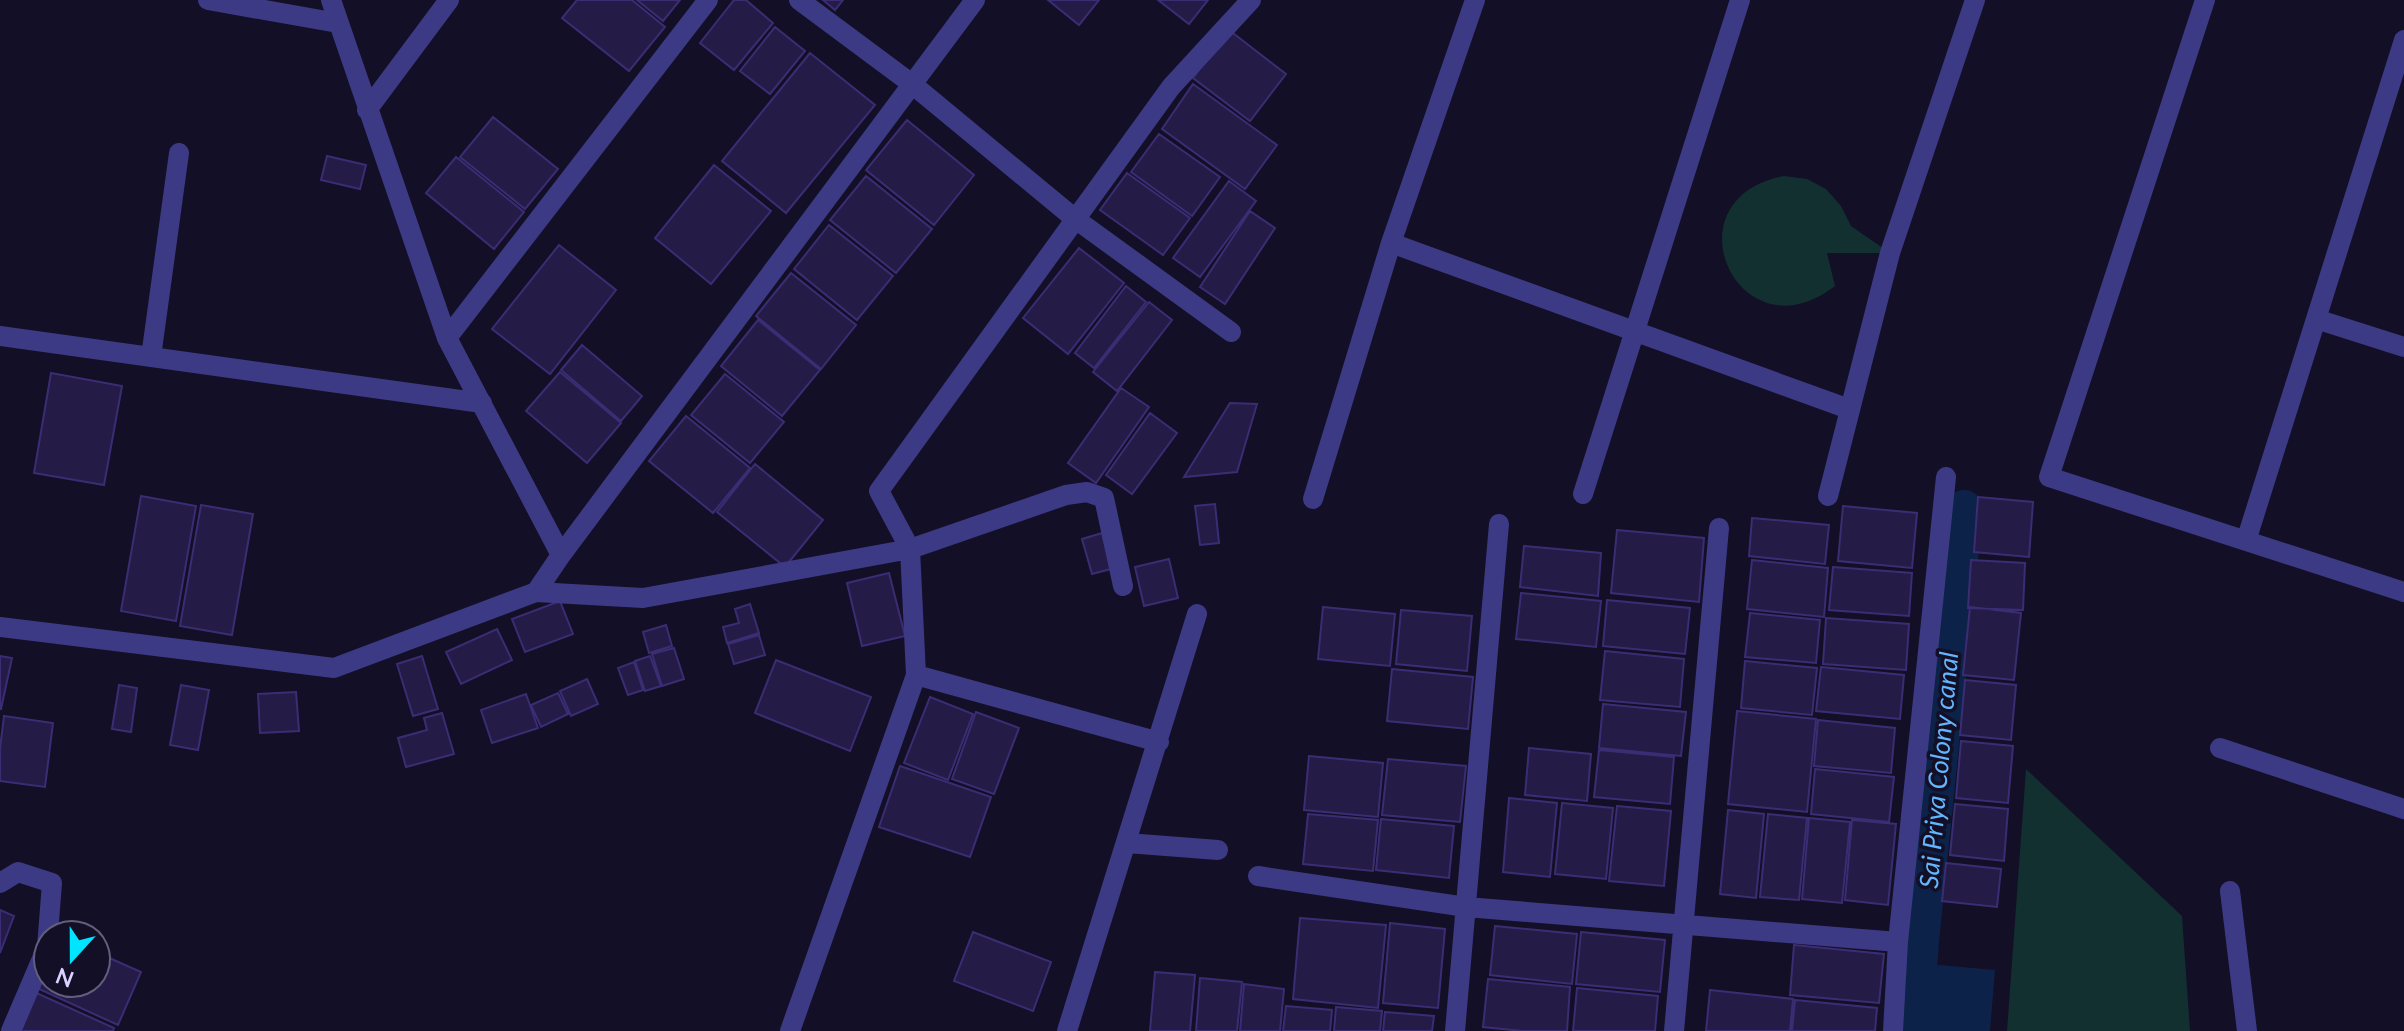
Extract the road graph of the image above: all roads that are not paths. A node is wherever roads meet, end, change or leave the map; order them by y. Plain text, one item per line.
1 (208, 0) edge
2 (331, 0) edge
3 (449, 0) edge
4 (708, 0) edge
5 (799, 0) edge
6 (975, 0) edge
7 (1251, 0) edge
8 (1475, 0) edge
9 (1740, 0) edge
10 (1975, 0) edge
11 (2205, 0) edge
12 (338, 23) junction
13 (2404, 40) edge
14 (912, 84) junction
15 (367, 110) junction
16 (179, 153) dead end
17 (1074, 218) junction
18 (1391, 243) junction
19 (2316, 319) junction
20 (1231, 332) dead end
21 (1634, 332) junction
22 (0, 336) edge
23 (447, 338) junction
24 (2404, 347) edge
25 (151, 357) junction
26 (482, 403) junction
27 (1849, 409) junction
28 (1946, 477) dead end
29 (1583, 494) dead end
30 (1828, 496) dead end
31 (1313, 499) dead end
32 (1499, 524) dead end
33 (1719, 528) dead end
34 (2246, 541) junction
35 (910, 549) junction
36 (561, 555) junction
37 (1123, 586) dead end
38 (536, 592) junction
39 (2404, 592) edge
40 (1197, 614) dead end
41 (0, 627) edge
42 (916, 675) junction
43 (1159, 742) junction
44 (2220, 748) dead end
45 (2404, 809) edge
46 (1127, 843) junction
47 (1218, 850) dead end
48 (1258, 876) dead end
49 (0, 883) edge
50 (2230, 891) dead end
51 (1466, 907) junction
52 (1683, 924) junction
53 (1898, 942) junction
54 (11, 1031) edge
55 (790, 1031) edge
56 (1067, 1031) edge
57 (1455, 1031) edge
58 (1674, 1031) edge
59 (1893, 1031) edge
60 (2247, 1031) edge

1 - 12 street
2 - 12 street
3 - 15 street
4 - 23 street
5 - 14 street
6 - 14 street
7 - 17 street
8 - 18 street
9 - 21 street
10 - 27 street
11 - 34 street
12 - 15 street
13 - 19 street
14 - 17 street
14 - 36 street
15 - 23 street
16 - 25 street
17 - 20 street
17 - 35 street
18 - 21 street
18 - 31 street
19 - 24 street
19 - 34 street
21 - 27 street
21 - 29 street
22 - 25 street
23 - 26 street
25 - 26 street
26 - 36 street
27 - 30 street
28 - 53 street
32 - 51 street
33 - 52 street
34 - 39 street
35 - 37 street
35 - 38 street
35 - 42 street
36 - 38 street
38 - 41 street
40 - 43 street
42 - 43 street
42 - 55 street
43 - 46 street
44 - 45 street
46 - 47 street
46 - 56 street
48 - 51 street
49 - 54 street
50 - 60 street
51 - 52 street
51 - 57 street
52 - 53 street
52 - 58 street
53 - 59 street

